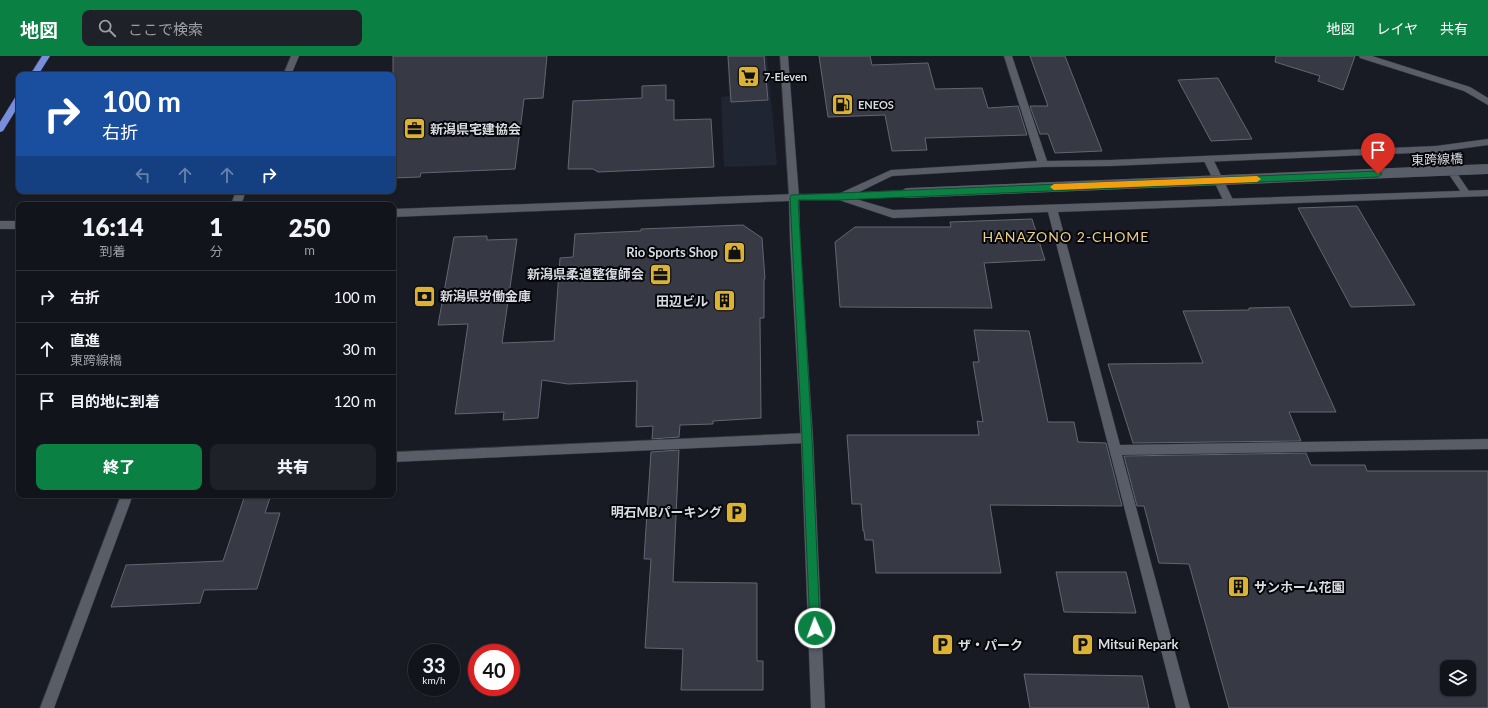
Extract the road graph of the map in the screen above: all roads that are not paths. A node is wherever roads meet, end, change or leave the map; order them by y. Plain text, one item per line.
1 (46, 56) edge
2 (295, 56) edge
3 (784, 56) edge
4 (1008, 56) edge
5 (1362, 56) edge
6 (36, 72) edge
7 (288, 72) edge
8 (1488, 102) edge
9 (16, 103) edge
10 (0, 129) edge
11 (1488, 142) edge
12 (1436, 149) junction
13 (1208, 159) junction
14 (1043, 164) junction
15 (1488, 170) edge
16 (1466, 193) junction
17 (1488, 193) edge
18 (794, 197) junction
19 (839, 197) junction
20 (1229, 202) junction
21 (1052, 210) junction
22 (396, 213) edge
23 (0, 225) edge
24 (16, 225) edge
25 (807, 438) junction
26 (1488, 444) edge
27 (1115, 450) junction
28 (396, 457) edge
29 (126, 498) edge
30 (47, 708) edge
31 (818, 708) edge
32 (1183, 708) edge

1 - 6 highway
2 - 7 street
3 - 18 street
4 - 14 street
5 - 8 street
9 - 10 highway
11 - 12 street
12 - 13 street
12 - 16 street
13 - 14 street
13 - 20 street
14 - 19 street
15 - 19 street, 東跨線橋, bridge
16 - 17 street
16 - 20 street
18 - 19 street
18 - 22 street
18 - 25 street
19 - 21 street
20 - 21 street
21 - 27 street
23 - 24 street
25 - 28 street
25 - 31 street
26 - 27 street
27 - 32 street
29 - 30 street

